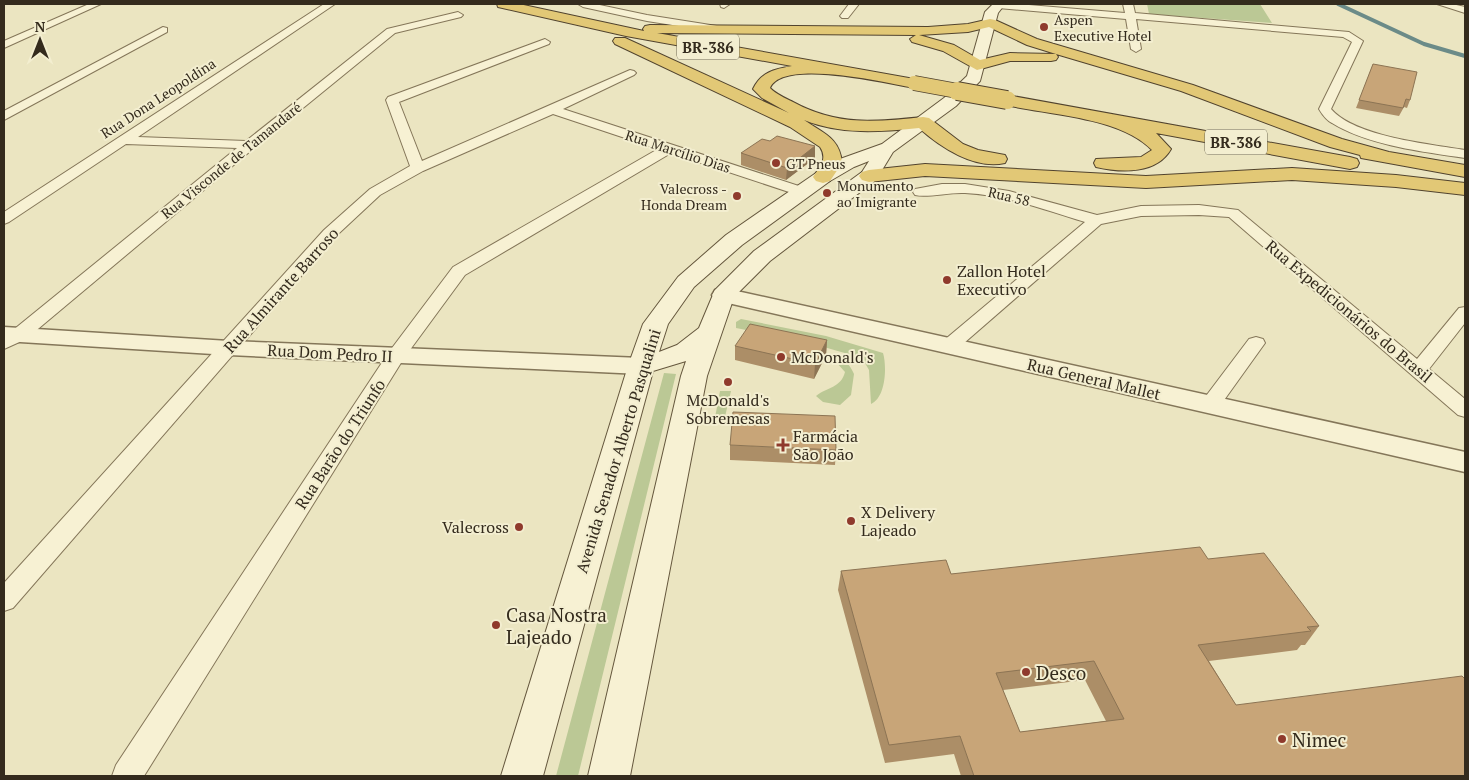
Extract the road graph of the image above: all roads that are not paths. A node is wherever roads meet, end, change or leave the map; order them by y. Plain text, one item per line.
1 (96, 4) edge
2 (330, 4) edge
3 (503, 4) edge
4 (538, 4) edge
5 (583, 4) edge
6 (608, 4) edge
7 (854, 4) edge
8 (1128, 4) edge
9 (1442, 4) edge
10 (633, 5) edge
11 (554, 6) edge
12 (993, 9) edge
13 (1465, 10) edge
14 (458, 15) dead end
15 (845, 16) dead end
16 (1130, 16) junction
17 (573, 21) junction
18 (650, 29) junction
19 (163, 30) dead end
20 (725, 30) junction
21 (545, 42) dead end
22 (4, 45) edge
23 (1136, 49) dead end
24 (977, 64) junction
25 (836, 65) junction
26 (630, 73) dead end
27 (1012, 95) junction
28 (1182, 104) dead end
29 (552, 110) junction
30 (1165, 113) dead end
31 (1140, 114) junction
32 (4, 116) edge
33 (1102, 116) junction
34 (923, 122) junction
35 (122, 140) junction
36 (249, 145) junction
37 (670, 148) junction
38 (888, 148) junction
39 (1465, 154) edge
40 (1386, 157) junction
41 (418, 168) junction
42 (1465, 171) edge
43 (869, 176) junction
44 (822, 177) junction
45 (1465, 184) edge
46 (1465, 189) edge
47 (803, 192) junction
48 (920, 192) dead end
49 (4, 219) edge
50 (1096, 220) junction
51 (807, 221) junction
52 (734, 240) junction
53 (723, 295) junction
54 (1465, 312) edge
55 (710, 332) junction
56 (9, 337) edge
57 (1256, 343) dead end
58 (949, 346) junction
59 (229, 348) junction
60 (396, 356) junction
61 (641, 366) junction
62 (1418, 370) junction
63 (1210, 405) junction
64 (1465, 410) edge
65 (1465, 462) edge
66 (4, 600) edge
67 (127, 776) edge
68 (522, 776) edge
69 (609, 776) edge

1 - 22 street
2 - 35 street, Rua Dona Leopoldina
3 - 17 highway, BR-386
4 - 11 highway, BR-386
5 - 20 street
6 - 10 street
7 - 15 street
8 - 16 street
9 - 13 street
11 - 18 highway, BR-386
12 - 16 street
12 - 20 highway
12 - 24 main road, Avenida Senador Alberto Pasqualini
12 - 40 highway
14 - 36 street, Rua Visconde de Tamandaré
16 - 23 street
16 - 39 street
17 - 25 highway, BR-386
17 - 44 highway
18 - 20 highway
18 - 25 highway, BR-386
19 - 32 street
21 - 41 street
24 - 25 highway
24 - 28 highway
24 - 34 main road, Avenida Senador Alberto Pasqualini
25 - 27 highway, BR-386, bridge
25 - 27 highway, BR-386
25 - 34 highway
26 - 29 street, Rua Almirante Barroso
27 - 31 highway, BR-386
27 - 33 highway, BR-386
29 - 37 street, Rua Marcílio Dias
29 - 41 street, Rua Almirante Barroso
30 - 31 highway
31 - 40 highway, BR-386
33 - 34 highway
33 - 45 highway, BR-386
34 - 38 main road, Avenida Senador Alberto Pasqualini
35 - 36 street
35 - 49 street, Rua Dona Leopoldina
36 - 56 street, Rua Visconde de Tamandaré
37 - 47 street, Rua Marcílio Dias
37 - 60 street, Rua Barão do Triunfo
38 - 43 main road, Avenida Senador Alberto Pasqualini
38 - 44 main road, Avenida Senador Alberto Pasqualini
40 - 42 highway, BR-386
41 - 59 street, Rua Almirante Barroso
43 - 46 highway
43 - 51 main road, Avenida Senador Alberto Pasqualini
44 - 47 main road, Avenida Senador Alberto Pasqualini
47 - 51 main road
47 - 52 main road, Avenida Senador Alberto Pasqualini
48 - 50 street, Rua 58
50 - 58 street
50 - 62 street, Rua Expedicionários do Brasil
51 - 53 main road, Avenida Senador Alberto Pasqualini
52 - 53 main road
52 - 61 main road, Avenida Senador Alberto Pasqualini
53 - 55 main road, Avenida Senador Alberto Pasqualini
53 - 58 street, Rua General Mallet
54 - 62 street
55 - 61 main road
55 - 69 main road, Avenida Senador Alberto Pasqualini
56 - 59 street, Rua Dom Pedro II
57 - 63 street
58 - 63 street, Rua General Mallet
59 - 60 street, Rua Dom Pedro II
59 - 66 street, Rua Almirante Barroso
60 - 61 street, Rua Dom Pedro II
60 - 67 street, Rua Barão do Triunfo
61 - 68 main road, Avenida Senador Alberto Pasqualini
62 - 64 street, Rua Expedicionários do Brasil
63 - 65 street, Rua General Mallet

